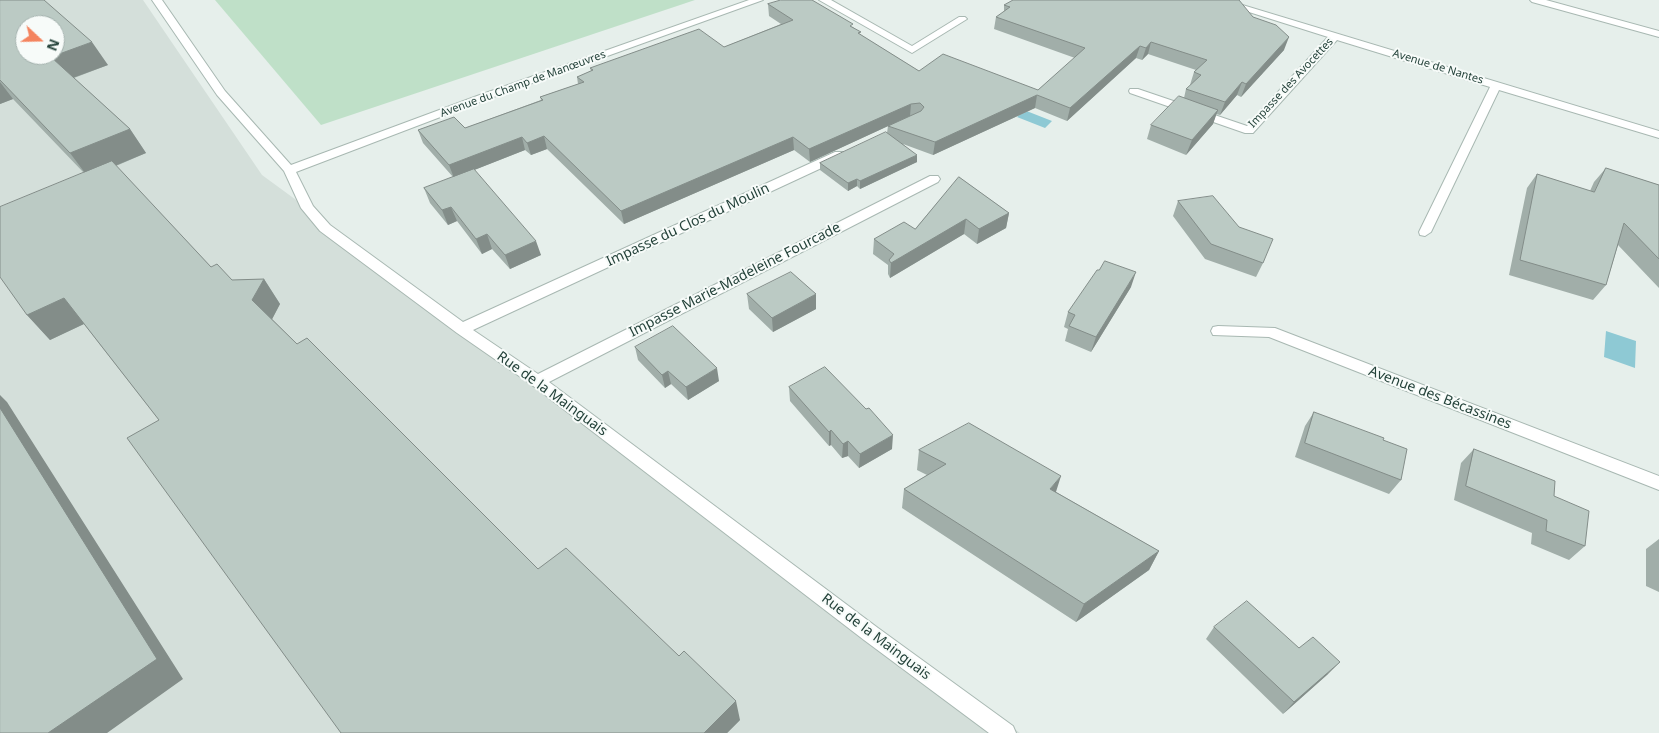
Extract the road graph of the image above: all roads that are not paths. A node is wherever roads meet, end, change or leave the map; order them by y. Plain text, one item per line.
1 (157, 0) edge
2 (758, 0) edge
3 (824, 0) edge
4 (1216, 0) edge
5 (1535, 0) edge
6 (962, 19) dead end
7 (1659, 34) edge
8 (1335, 36) junction
9 (1496, 85) junction
10 (1134, 91) dead end
11 (1659, 135) edge
12 (851, 149) edge
13 (289, 170) junction
14 (934, 179) dead end
15 (1425, 232) dead end
16 (462, 329) junction
17 (1218, 331) dead end
18 (537, 381) junction
19 (1659, 483) edge
20 (1006, 733) edge

1 - 13 street, Rue de la Mainguais
2 - 13 street, Avenue du Champ de Manœuvres
3 - 6 street
4 - 8 street, Avenue de Nantes
5 - 7 street
8 - 9 street, Avenue de Nantes
8 - 10 street, Impasse des Avocettes
9 - 11 street, Avenue de Nantes
9 - 15 street
12 - 16 street, Impasse du Clos du Moulin
13 - 16 street, Rue de la Mainguais
14 - 18 street, Impasse Marie-Madeleine Fourcade
16 - 18 street, Rue de la Mainguais
17 - 19 street, Avenue des Bécassines
18 - 20 street, Rue de la Mainguais

